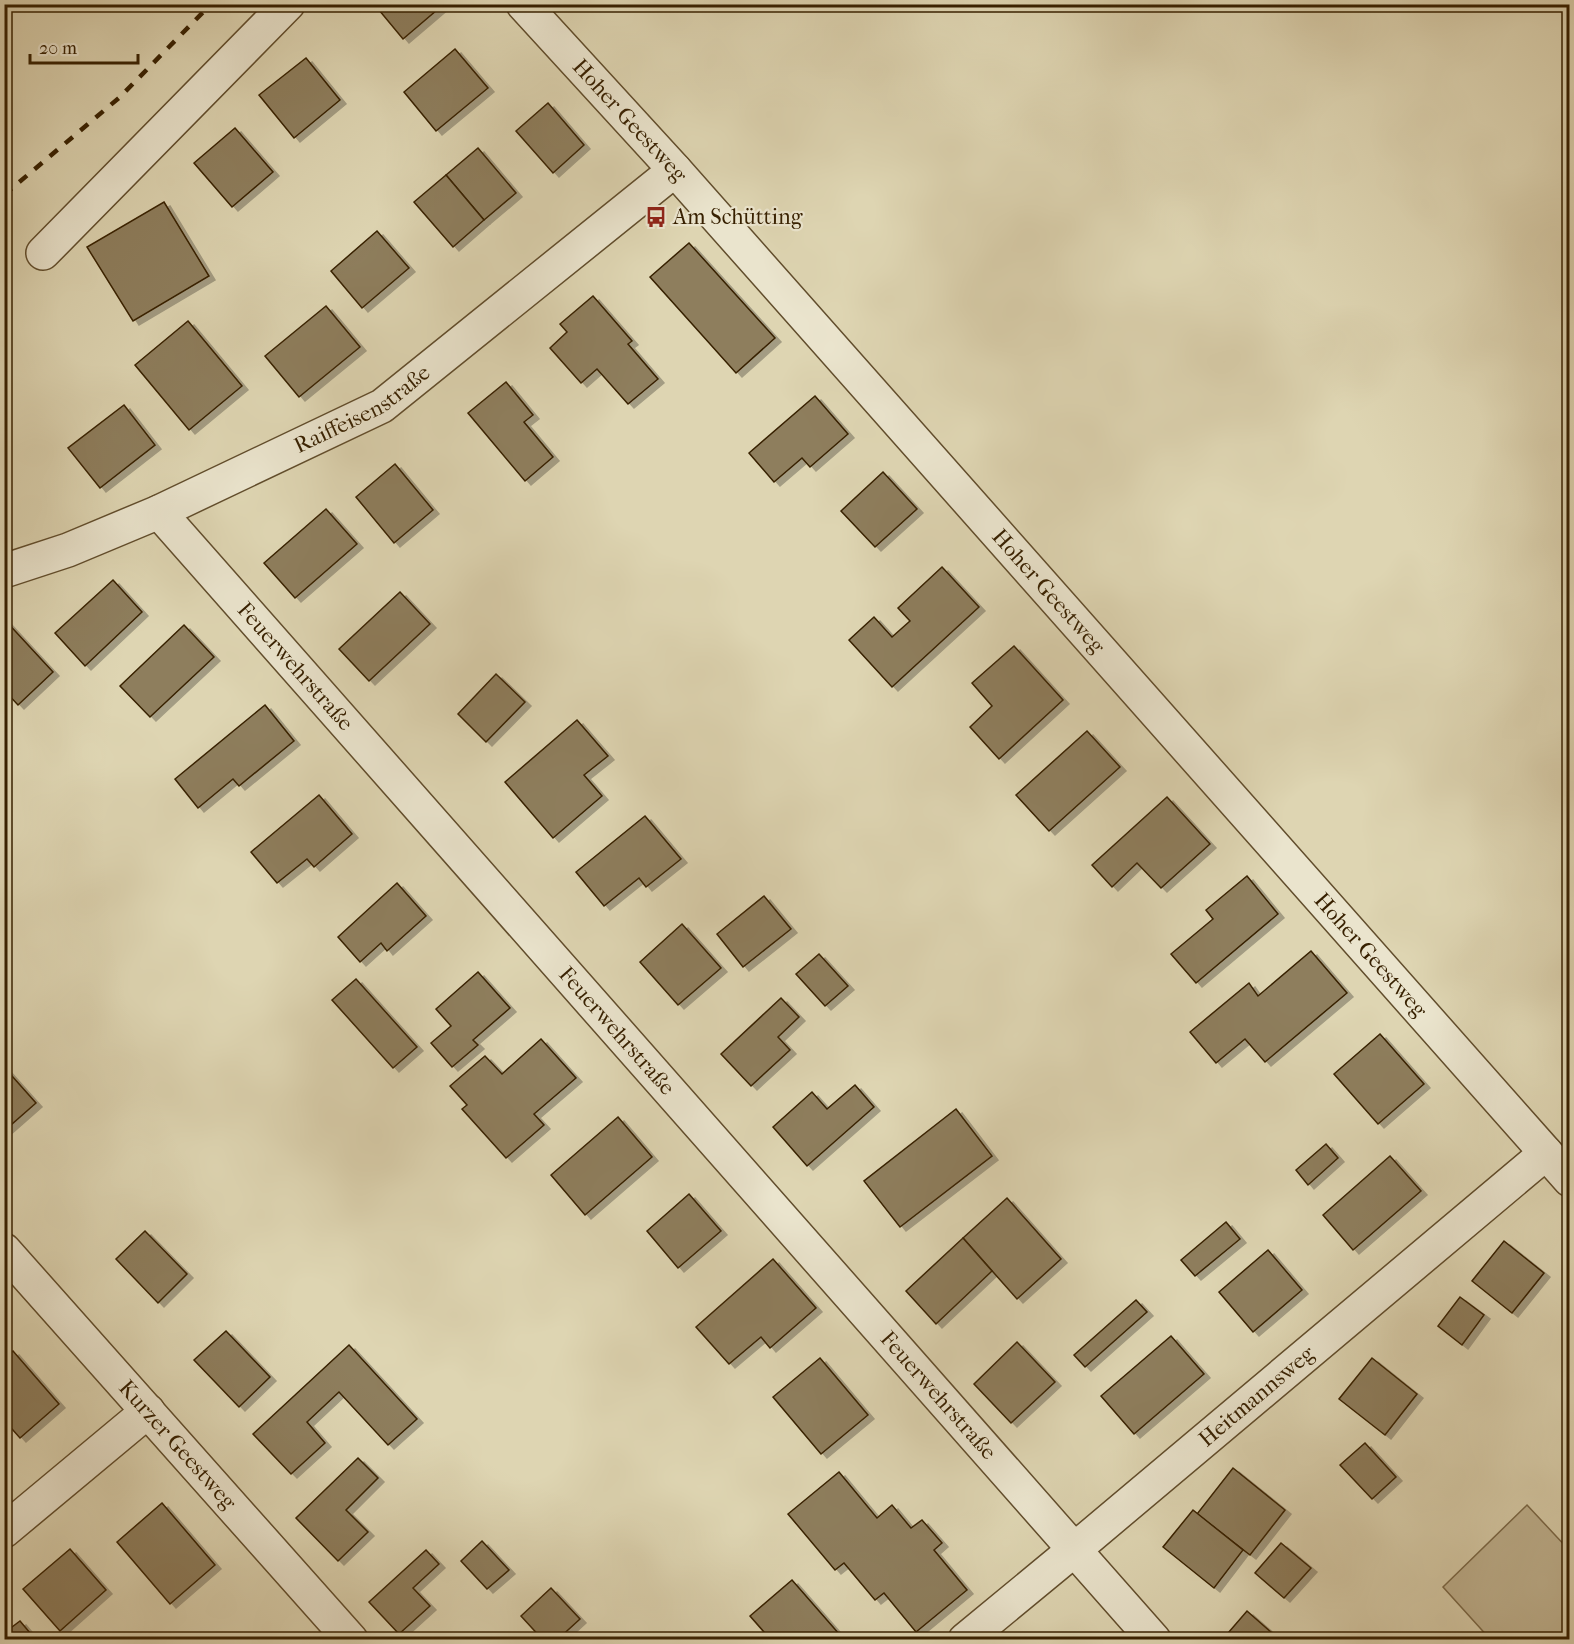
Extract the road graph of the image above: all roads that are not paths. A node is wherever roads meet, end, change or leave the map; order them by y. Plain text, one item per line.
1 (288, 4) edge
2 (522, 4) edge
3 (675, 170) junction
4 (44, 253) dead end
5 (159, 512) junction
6 (4, 571) edge
7 (1546, 1153) junction
8 (1569, 1180) edge
9 (4, 1250) edge
10 (148, 1411) junction
11 (4, 1531) edge
12 (1074, 1550) junction
13 (351, 1640) edge
14 (965, 1640) edge
15 (1154, 1640) edge

1 - 4 street
2 - 3 street, Hoher Geestweg
3 - 5 street, Raiffeisenstraße
3 - 7 street, Hoher Geestweg
5 - 6 street, Raiffeisenstraße
5 - 12 street, Feuerwehrstraße
7 - 8 street, Hoher Geestweg
7 - 12 street, Heitmannsweg
9 - 10 street, Kurzer Geestweg
10 - 11 street
10 - 13 street, Kurzer Geestweg
12 - 14 street, Heitmannsweg
12 - 15 street, Feuerwehrstraße

